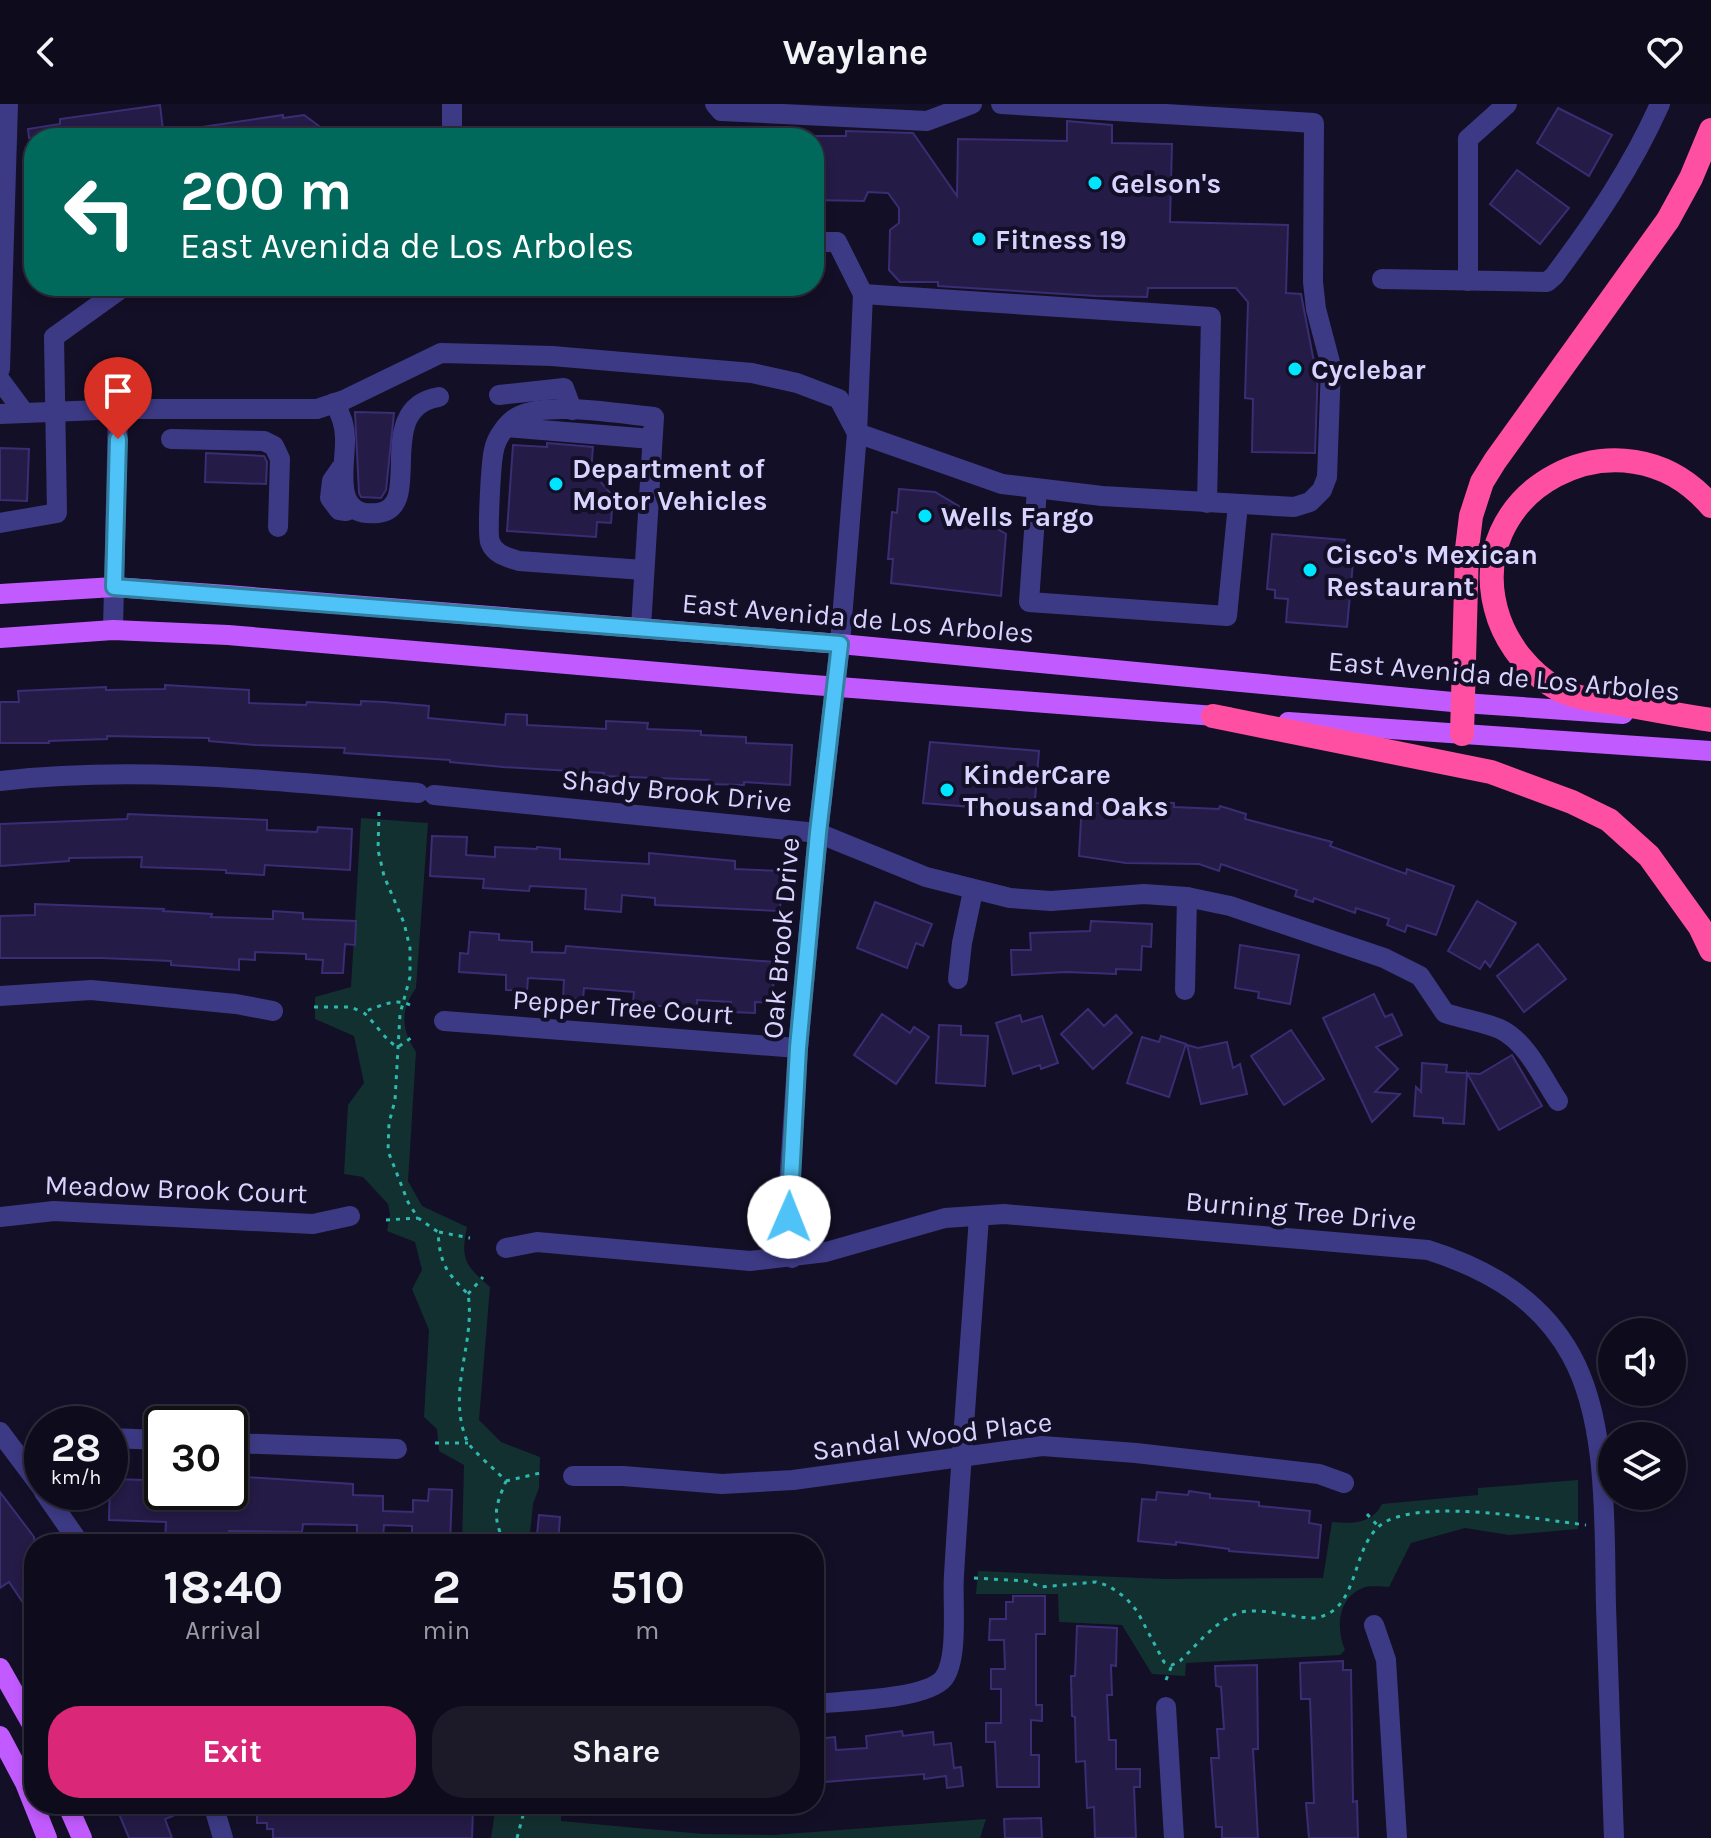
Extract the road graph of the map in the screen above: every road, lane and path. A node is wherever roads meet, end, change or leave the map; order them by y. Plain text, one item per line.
1 (8, 104) edge
2 (452, 104) edge
3 (715, 104) edge
4 (972, 104) edge
5 (1001, 104) edge
6 (1507, 104) edge
7 (1660, 104) edge
8 (452, 128) edge
9 (1711, 130) edge
10 (824, 242) edge
11 (1382, 279) dead end
12 (1468, 281) junction
13 (863, 294) junction
14 (111, 296) edge
15 (0, 369) edge
16 (0, 380) edge
17 (499, 395) dead end
18 (439, 397) dead end
19 (334, 403) junction
20 (572, 410) junction
21 (23, 411) junction
22 (56, 411) junction
23 (118, 411) junction
24 (0, 414) edge
25 (506, 427) junction
26 (857, 433) junction
27 (171, 439) dead end
28 (652, 439) junction
29 (1037, 489) junction
30 (1207, 503) junction
31 (1238, 504) junction
32 (1711, 506) edge
33 (0, 523) edge
34 (278, 527) dead end
35 (643, 570) junction
36 (114, 587) junction
37 (0, 594) edge
38 (641, 627) junction
39 (113, 630) junction
40 (0, 638) edge
41 (840, 644) junction
42 (834, 687) junction
43 (1463, 703) junction
44 (1213, 716) junction
45 (1711, 720) edge
46 (1462, 734) junction
47 (1711, 751) edge
48 (0, 781) edge
49 (379, 812) dead end
50 (818, 833) junction
51 (973, 891) junction
52 (1187, 897) junction
53 (1711, 950) edge
54 (958, 979) dead end
55 (1185, 990) dead end
56 (0, 996) edge
57 (403, 1002) junction
58 (410, 1005) dead end
59 (314, 1007) dead end
60 (273, 1011) dead end
61 (363, 1012) junction
62 (444, 1021) dead end
63 (411, 1038) dead end
64 (398, 1047) junction
65 (798, 1048) junction
66 (1558, 1101) dead end
67 (350, 1216) dead end
68 (979, 1216) junction
69 (0, 1217) edge
70 (418, 1218) junction
71 (386, 1220) dead end
72 (438, 1232) junction
73 (470, 1238) dead end
74 (506, 1248) dead end
75 (792, 1258) junction
76 (483, 1277) dead end
77 (468, 1294) junction
78 (0, 1432) edge
79 (435, 1443) dead end
80 (468, 1443) junction
81 (248, 1444) edge
82 (397, 1449) dead end
83 (24, 1455) edge
84 (963, 1456) junction
85 (540, 1473) dead end
86 (573, 1476) dead end
87 (506, 1481) junction
88 (1344, 1483) dead end
89 (57, 1510) edge
90 (1367, 1514) dead end
91 (1586, 1525) dead end
92 (1379, 1527) junction
93 (73, 1534) edge
94 (500, 1534) edge
95 (973, 1578) dead end
96 (1343, 1601) junction
97 (1348, 1607) dead end
98 (1374, 1625) dead end
99 (1172, 1665) junction
100 (0, 1668) edge
101 (1166, 1680) dead end
102 (824, 1703) edge
103 (1166, 1707) dead end
104 (24, 1710) edge
105 (0, 1736) edge
106 (24, 1781) edge
107 (37, 1814) edge
108 (71, 1814) edge
109 (216, 1814) edge
110 (523, 1814) edge
111 (47, 1838) edge
112 (82, 1838) edge
113 (223, 1838) edge
114 (517, 1838) edge
115 (1174, 1838) edge
116 (1397, 1838) edge
117 (1614, 1838) edge

1 - 15 street
2 - 8 street
3 - 4 street
5 - 31 street
6 - 12 street
7 - 12 street
9 - 43 highway
10 - 13 street
11 - 12 street
13 - 26 street, Oak Brook Drive
13 - 30 street
14 - 22 street
16 - 21 street
17 - 20 street
18 - 19 street
19 - 23 street
19 - 26 street
20 - 25 street
20 - 28 street
21 - 22 street
21 - 24 street
22 - 23 street
22 - 33 street
23 - 36 street
25 - 28 street
25 - 35 street
26 - 29 street
26 - 41 street, Oak Brook Drive
27 - 34 street
28 - 35 street
29 - 30 street
29 - 31 street
30 - 31 street
32 - 45 highway
35 - 38 street
36 - 37 main road, East Avenida de Los Arboles
36 - 38 main road, East Avenida de Los Arboles
36 - 39 street
38 - 41 main road, East Avenida de Los Arboles
39 - 40 main road, East Avenida de Los Arboles
39 - 42 main road, East Avenida de Los Arboles
41 - 42 street, Oak Brook Drive
41 - 43 main road, East Avenida de Los Arboles
42 - 44 main road, East Avenida de Los Arboles
42 - 50 street, Oak Brook Drive
43 - 45 main road, East Avenida de Los Arboles
43 - 46 highway
44 - 46 main road, East Avenida de Los Arboles
44 - 53 highway
46 - 47 main road, East Avenida de Los Arboles
48 - 50 street, Shady Brook Drive
49 - 57 path
50 - 51 street, Shady Brook Drive
50 - 65 street, Oak Brook Drive
51 - 52 street, Shady Brook Drive
51 - 54 street
52 - 55 street
52 - 66 street, Shady Brook Drive
56 - 60 street
57 - 58 path
57 - 61 path
57 - 64 path
59 - 61 path
61 - 64 path
62 - 65 street, Pepper Tree Court
63 - 64 path
64 - 70 path
65 - 75 street, Oak Brook Drive
67 - 69 street, Meadow Brook Court
68 - 75 street, Burning Tree Drive
68 - 84 street
68 - 117 street, Burning Tree Drive
70 - 71 path
70 - 72 path
72 - 73 path
72 - 77 path
74 - 75 street, Burning Tree Drive
76 - 77 path
77 - 80 path
78 - 83 street
79 - 80 path
80 - 87 path
81 - 82 street
84 - 86 street, Sandal Wood Place
84 - 88 street, Sandal Wood Place
84 - 102 street
85 - 87 path
87 - 94 path
89 - 93 street
90 - 92 path
91 - 92 path
92 - 96 path
95 - 99 path
96 - 97 path
96 - 99 path
98 - 116 street
99 - 101 path
100 - 104 main road
103 - 115 street
105 - 106 main road
107 - 111 main road
108 - 112 main road
109 - 113 street
110 - 114 path

